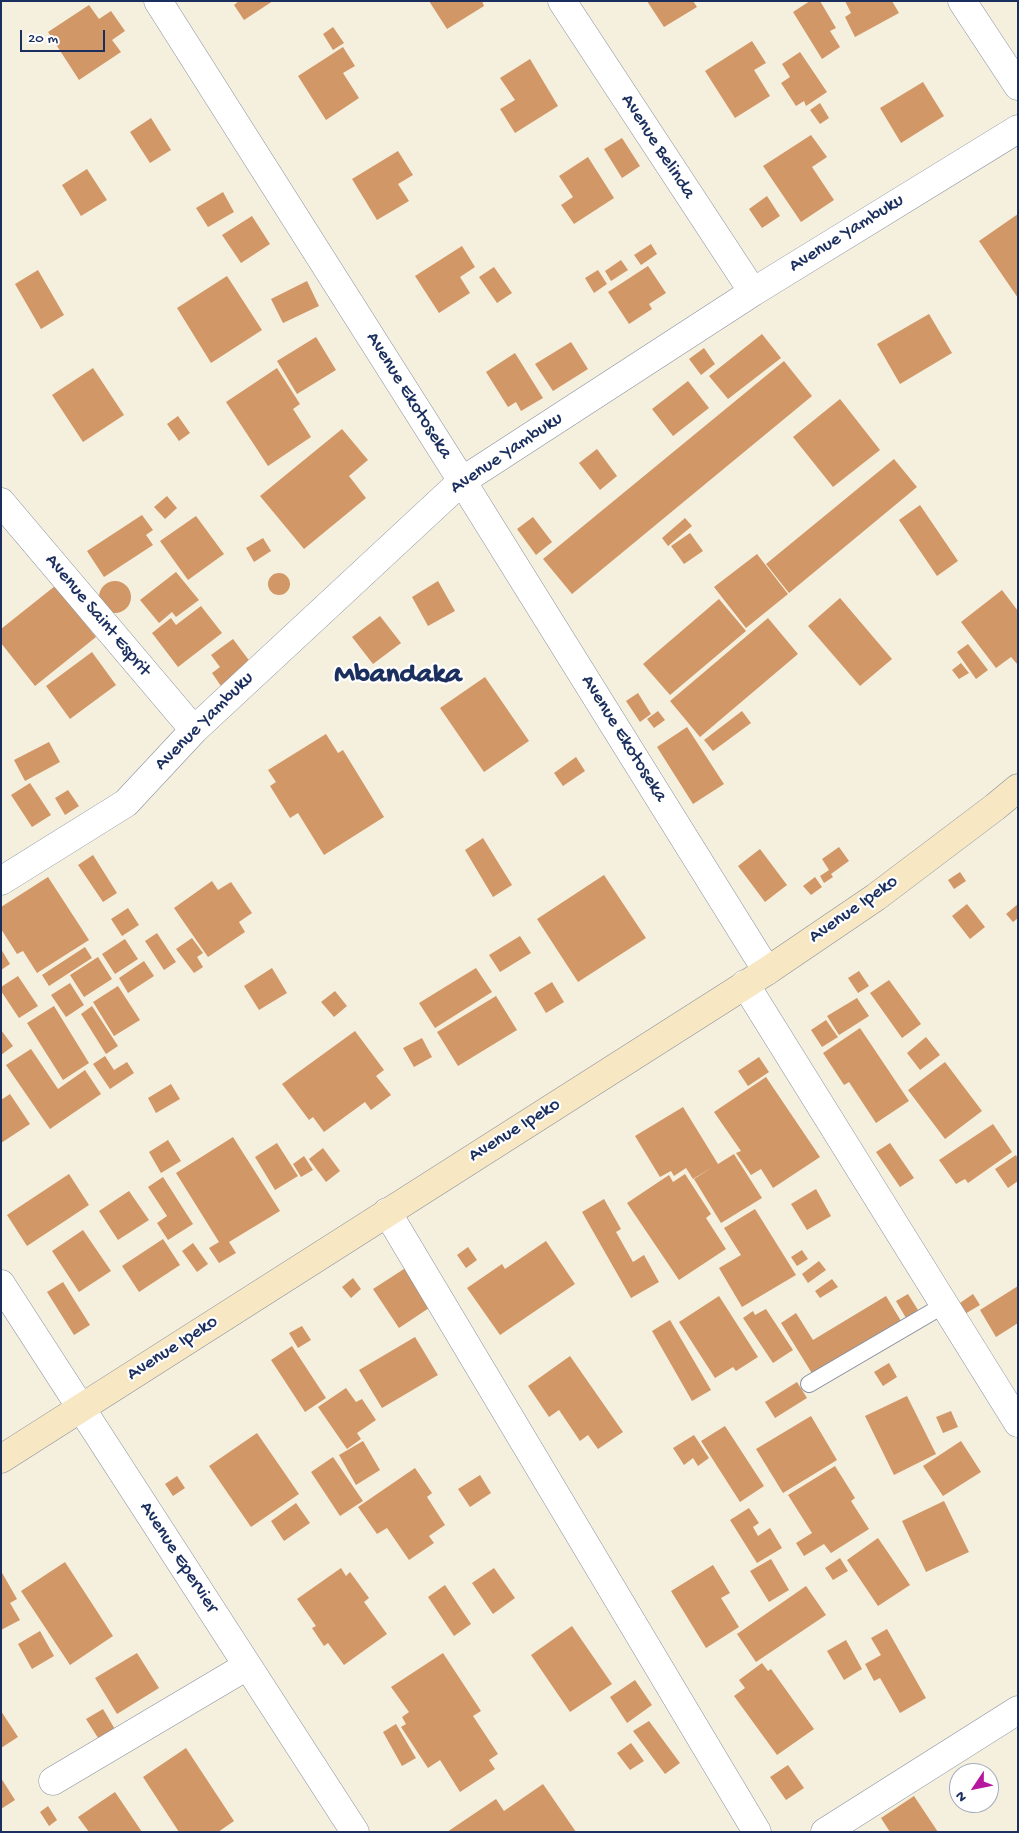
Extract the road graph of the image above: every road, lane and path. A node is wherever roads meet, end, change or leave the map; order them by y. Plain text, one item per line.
1 (158, 1) edge
2 (562, 1) edge
3 (962, 1) edge
4 (1018, 86) edge
5 (1018, 129) edge
6 (753, 292) junction
7 (462, 481) junction
8 (1, 502) edge
9 (194, 730) junction
10 (1018, 788) edge
11 (1, 881) edge
12 (756, 978) junction
13 (387, 1212) junction
14 (1, 1284) edge
15 (944, 1305) junction
16 (809, 1384) dead end
17 (82, 1408) junction
18 (1018, 1423) edge
19 (1, 1459) edge
20 (247, 1666) junction
21 (1018, 1710) edge
22 (52, 1781) dead end
23 (355, 1832) edge
24 (757, 1832) edge
25 (825, 1832) edge

1 - 7 street, Avenue Ekotoseka
2 - 6 street, Avenue Belinda
3 - 4 street
5 - 6 street, Avenue Yambuku
6 - 7 street, Avenue Yambuku
7 - 9 street, Avenue Yambuku
7 - 12 street, Avenue Ekotoseka
8 - 9 street, Avenue Saint Esprit
9 - 11 street, Avenue Yambuku
10 - 12 street, Avenue Ipeko
12 - 13 street, Avenue Ipeko
12 - 15 street, Avenue Ekotoseka
13 - 17 street, Avenue Ipeko
13 - 24 street
14 - 17 street, Avenue Epervier
15 - 16 lane
15 - 18 street, Avenue Ekotoseka
17 - 19 street, Avenue Ipeko
17 - 20 street, Avenue Epervier
20 - 22 street
20 - 23 street, Avenue Epervier
21 - 25 street

